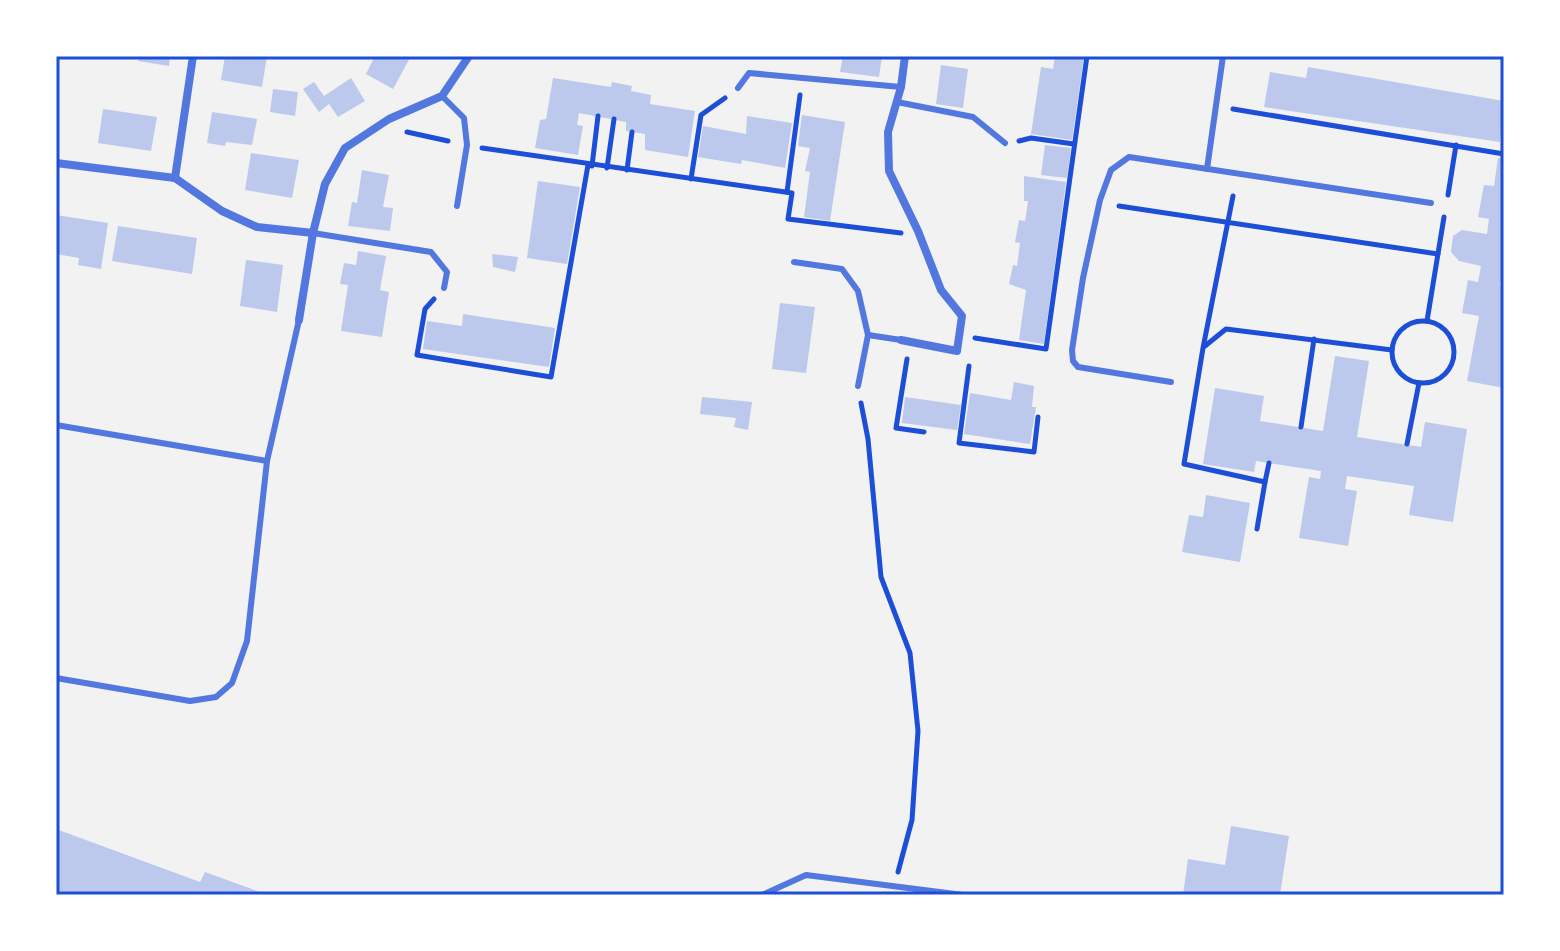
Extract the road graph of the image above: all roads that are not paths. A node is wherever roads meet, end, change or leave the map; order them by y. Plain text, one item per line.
1 (193, 56) edge
2 (469, 56) edge
3 (905, 56) edge
4 (1223, 56) edge
5 (901, 87) junction
6 (738, 88) road end
7 (442, 96) junction
8 (897, 102) junction
9 (1005, 143) road end
10 (56, 163) edge
11 (1207, 169) junction
12 (175, 178) junction
13 (1431, 203) dead end
14 (457, 206) dead end
15 (313, 233) junction
16 (794, 262) dead end
17 (444, 288) road end
18 (299, 320) joint
19 (868, 335) junction
20 (905, 341) joint
21 (1171, 382) dead end
22 (858, 386) road end
23 (56, 425) edge
24 (267, 461) junction
25 (56, 678) edge
26 (762, 895) edge
27 (963, 895) edge

1 - 12 street
2 - 7 street
3 - 5 street
4 - 11 lane
5 - 6 lane
5 - 8 street
7 - 14 lane
7 - 15 street
8 - 9 lane
8 - 20 street
10 - 12 street
11 - 13 lane
11 - 21 lane
12 - 15 street
15 - 17 lane
15 - 18 street
16 - 19 lane
18 - 24 lane
19 - 20 lane
19 - 22 lane
23 - 24 lane
24 - 25 lane
26 - 27 lane

